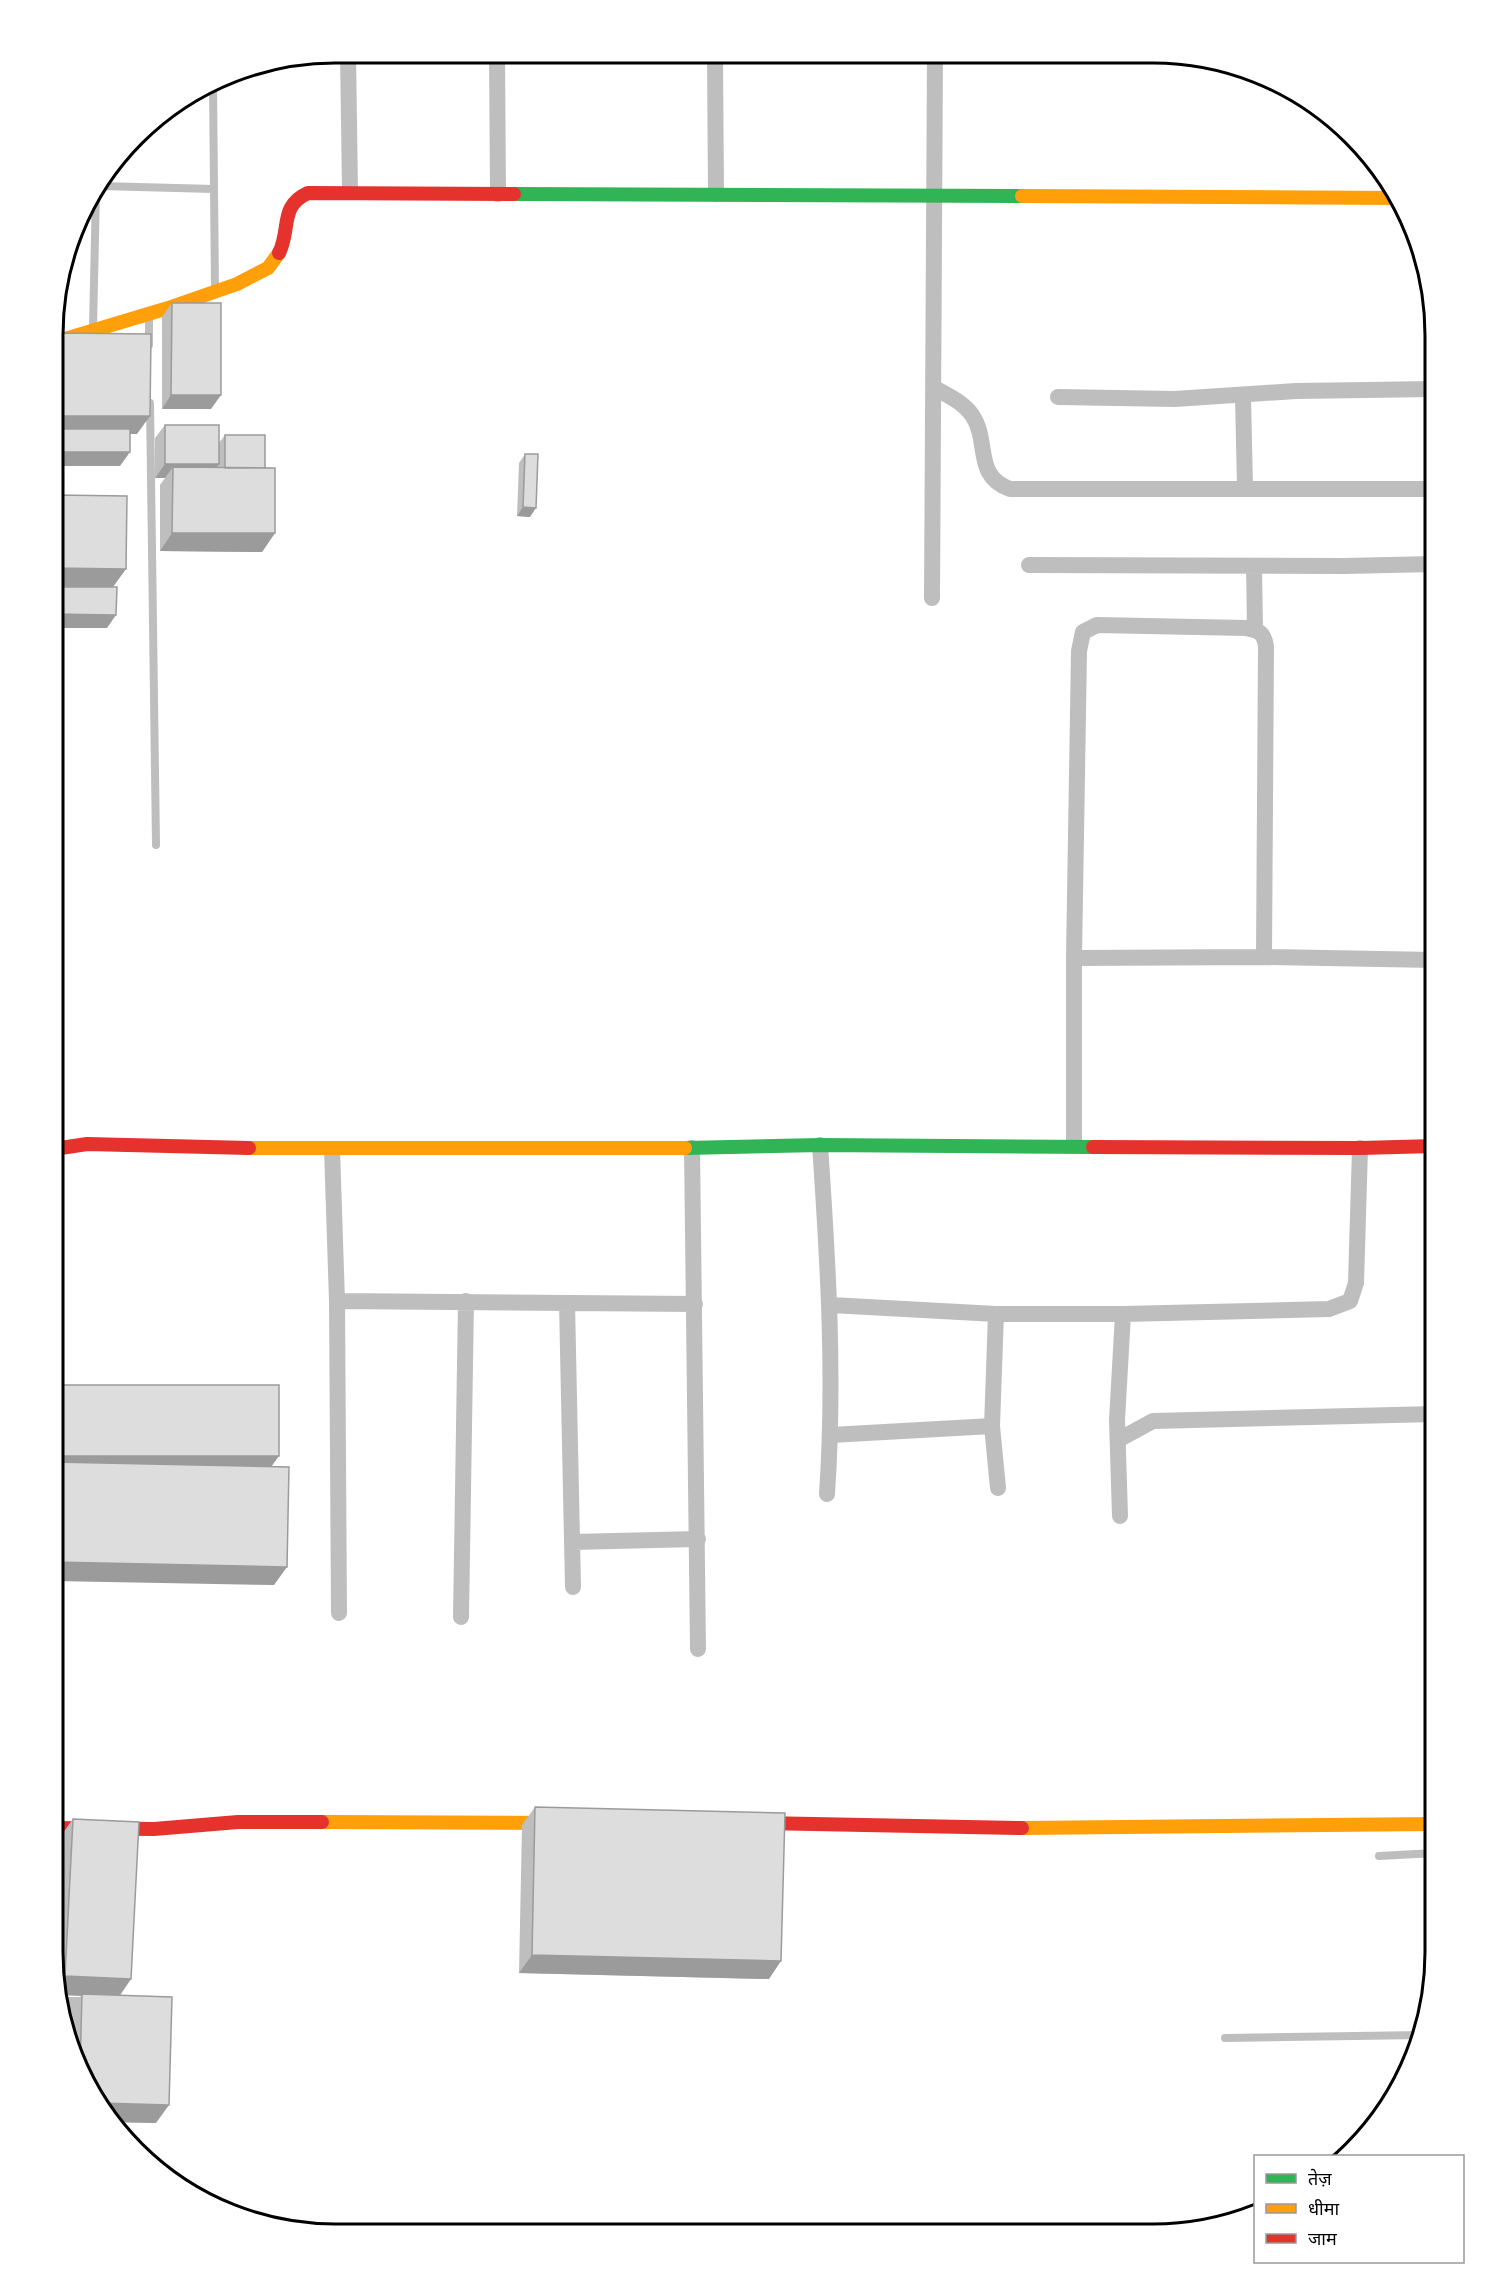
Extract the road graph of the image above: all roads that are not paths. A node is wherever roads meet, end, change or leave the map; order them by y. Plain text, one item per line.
1 (348, 63) edge
2 (497, 63) edge
3 (715, 63) edge
4 (935, 63) edge
5 (213, 92) edge
6 (108, 186) edge
7 (214, 189) junction
8 (350, 192) junction
9 (498, 194) junction
10 (716, 194) junction
11 (934, 196) junction
12 (1388, 198) edge
13 (96, 206) edge
14 (215, 292) junction
15 (149, 316) junction
16 (93, 331) junction
17 (63, 340) edge
18 (149, 351) edge
19 (934, 388) junction
20 (1425, 390) edge
21 (1243, 396) junction
22 (1058, 397) dead end
23 (150, 398) edge
24 (1245, 488) junction
25 (1425, 489) edge
26 (1425, 564) edge
27 (1029, 565) dead end
28 (1254, 566) junction
29 (933, 598) dead end
30 (1255, 629) junction
31 (156, 845) dead end
32 (1264, 957) junction
33 (1074, 958) junction
34 (1425, 960) edge
35 (820, 1145) junction
36 (1074, 1145) junction
37 (1425, 1146) edge
38 (63, 1148) edge
39 (692, 1148) junction
40 (1360, 1148) junction
41 (332, 1149) junction
42 (337, 1301) junction
43 (466, 1301) junction
44 (567, 1303) junction
45 (695, 1304) junction
46 (831, 1305) junction
47 (996, 1314) junction
48 (1123, 1314) junction
49 (1425, 1414) edge
50 (992, 1426) junction
51 (831, 1435) junction
52 (1118, 1440) junction
53 (998, 1488) dead end
54 (827, 1494) dead end
55 (1120, 1516) dead end
56 (698, 1539) junction
57 (572, 1542) junction
58 (573, 1587) dead end
59 (339, 1613) dead end
60 (461, 1617) dead end
61 (698, 1649) dead end
62 (565, 1823) edge
63 (742, 1823) edge
64 (1425, 1824) edge
65 (63, 1828) edge
66 (1425, 1854) edge
67 (1379, 1856) dead end
68 (68, 2005) edge
69 (109, 2005) edge
70 (1412, 2035) edge
71 (1225, 2038) dead end

1 - 8 street
2 - 9 street
3 - 10 street
4 - 11 street
5 - 7 lane
6 - 7 lane
7 - 14 lane
8 - 9 street
8 - 14 street
9 - 10 street
10 - 11 street
11 - 12 street
11 - 19 street
13 - 16 lane
14 - 15 street
15 - 16 street
15 - 18 lane
16 - 17 street
19 - 24 street
19 - 29 street
20 - 21 street
21 - 22 street
21 - 24 street
23 - 31 lane
24 - 25 street
26 - 28 street
27 - 28 street
28 - 30 street
30 - 32 street
30 - 33 street
32 - 33 street
32 - 34 street
33 - 36 street
35 - 36 street
35 - 39 street
35 - 46 street
36 - 40 street
37 - 40 street
38 - 41 street
39 - 41 street
39 - 45 street
40 - 48 street
41 - 42 street
42 - 43 street
42 - 59 street
43 - 44 street
43 - 60 street
44 - 45 street
44 - 57 street
45 - 56 street
46 - 47 street
46 - 51 street
47 - 48 street
47 - 50 street
48 - 52 street
49 - 52 street
50 - 51 street
50 - 53 street
51 - 54 street
52 - 55 street
56 - 57 street
56 - 61 street
57 - 58 street
62 - 65 street
63 - 64 street
66 - 67 lane
68 - 69 street
70 - 71 lane

